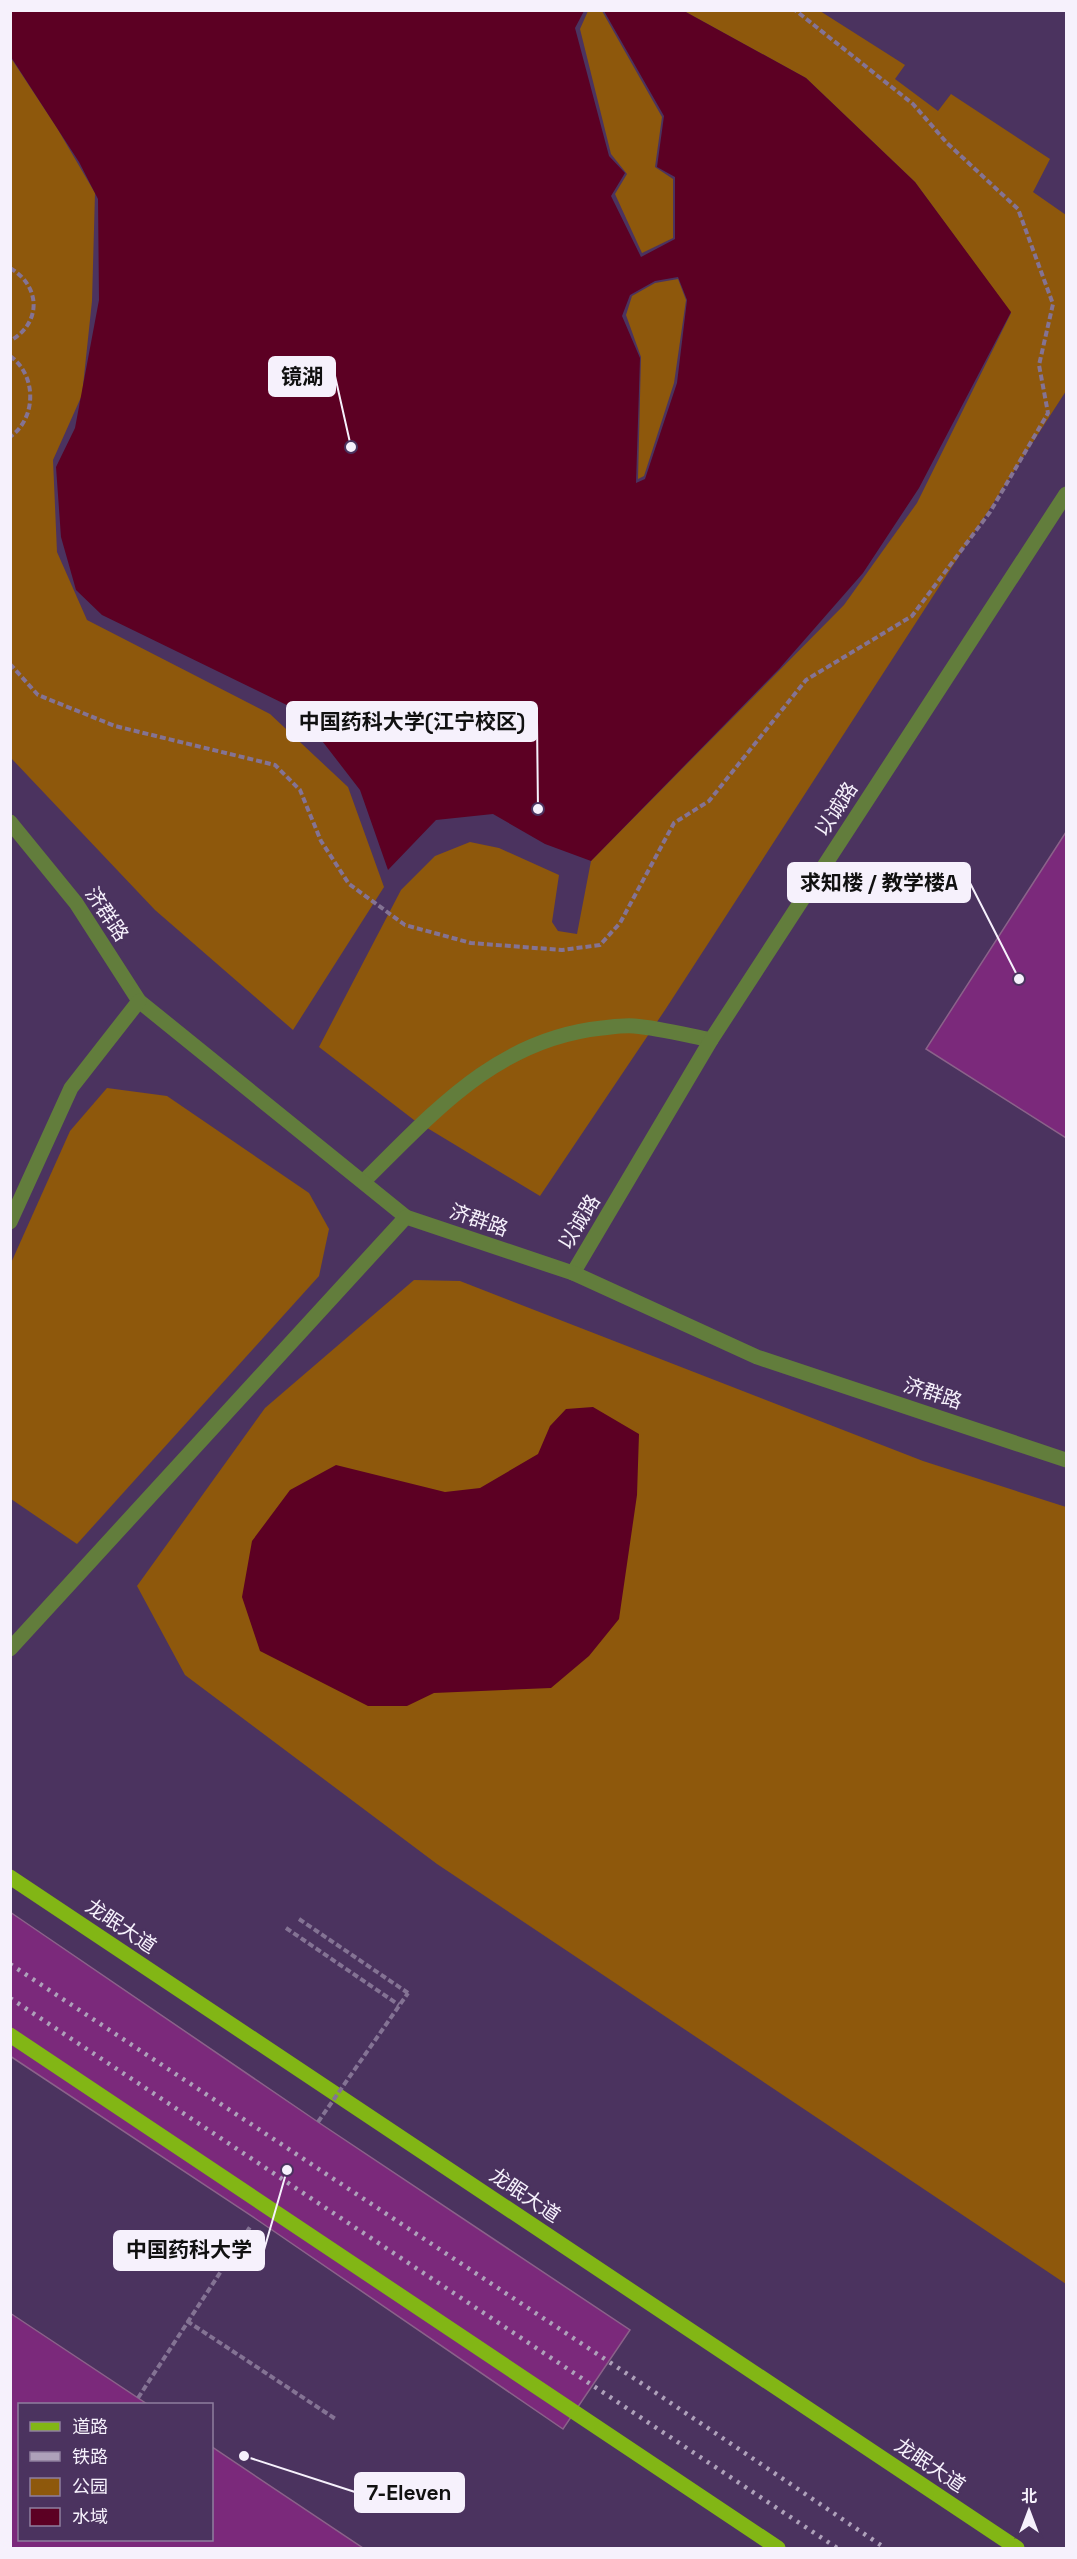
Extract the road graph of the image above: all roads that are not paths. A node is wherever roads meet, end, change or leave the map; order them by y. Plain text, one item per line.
1 (1066, 494) edge
2 (10, 822) edge
3 (140, 1001) junction
4 (711, 1040) junction
5 (363, 1181) junction
6 (406, 1217) junction
7 (10, 1222) edge
8 (573, 1273) junction
9 (1066, 1460) edge
10 (10, 1649) edge
11 (10, 1877) edge
12 (10, 2035) edge
13 (778, 2548) edge
14 (1017, 2548) edge

1 - 4 street, 以诚路
2 - 3 street, 济群路
3 - 5 street, 济群路
3 - 7 street
4 - 5 street
4 - 8 street, 以诚路
5 - 6 street, 济群路
6 - 8 street, 济群路
6 - 10 street
8 - 9 street, 济群路
11 - 14 main road, 龙眠大道
12 - 13 main road

